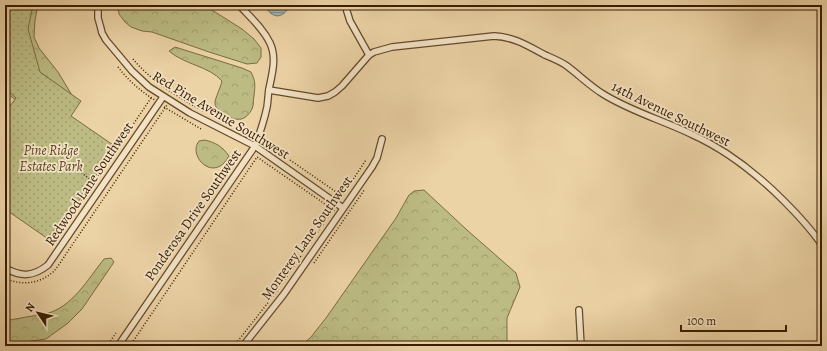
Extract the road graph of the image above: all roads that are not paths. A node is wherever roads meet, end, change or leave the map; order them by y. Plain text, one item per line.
1 (98, 5) edge
2 (239, 5) edge
3 (345, 5) edge
4 (369, 55) junction
5 (269, 90) junction
6 (163, 97) junction
7 (382, 139) dead end
8 (255, 146) junction
9 (343, 208) junction
10 (822, 245) edge
11 (5, 268) edge
12 (579, 310) dead end
13 (118, 346) edge
14 (242, 346) edge
15 (581, 346) edge

1 - 6 street, Red Pine Avenue Southwest
2 - 5 street, Ponderosa Drive Southwest
3 - 4 street
4 - 5 street, 14th Avenue Southwest
4 - 10 street, 14th Avenue Southwest
5 - 8 street, Ponderosa Drive Southwest
6 - 8 street, Red Pine Avenue Southwest
6 - 11 street, Redwood Lane Southwest
7 - 9 street, Monterey Lane Southwest
8 - 9 street, Red Pine Avenue Southwest
8 - 13 street, Ponderosa Drive Southwest
9 - 14 street, Monterey Lane Southwest
12 - 15 street

